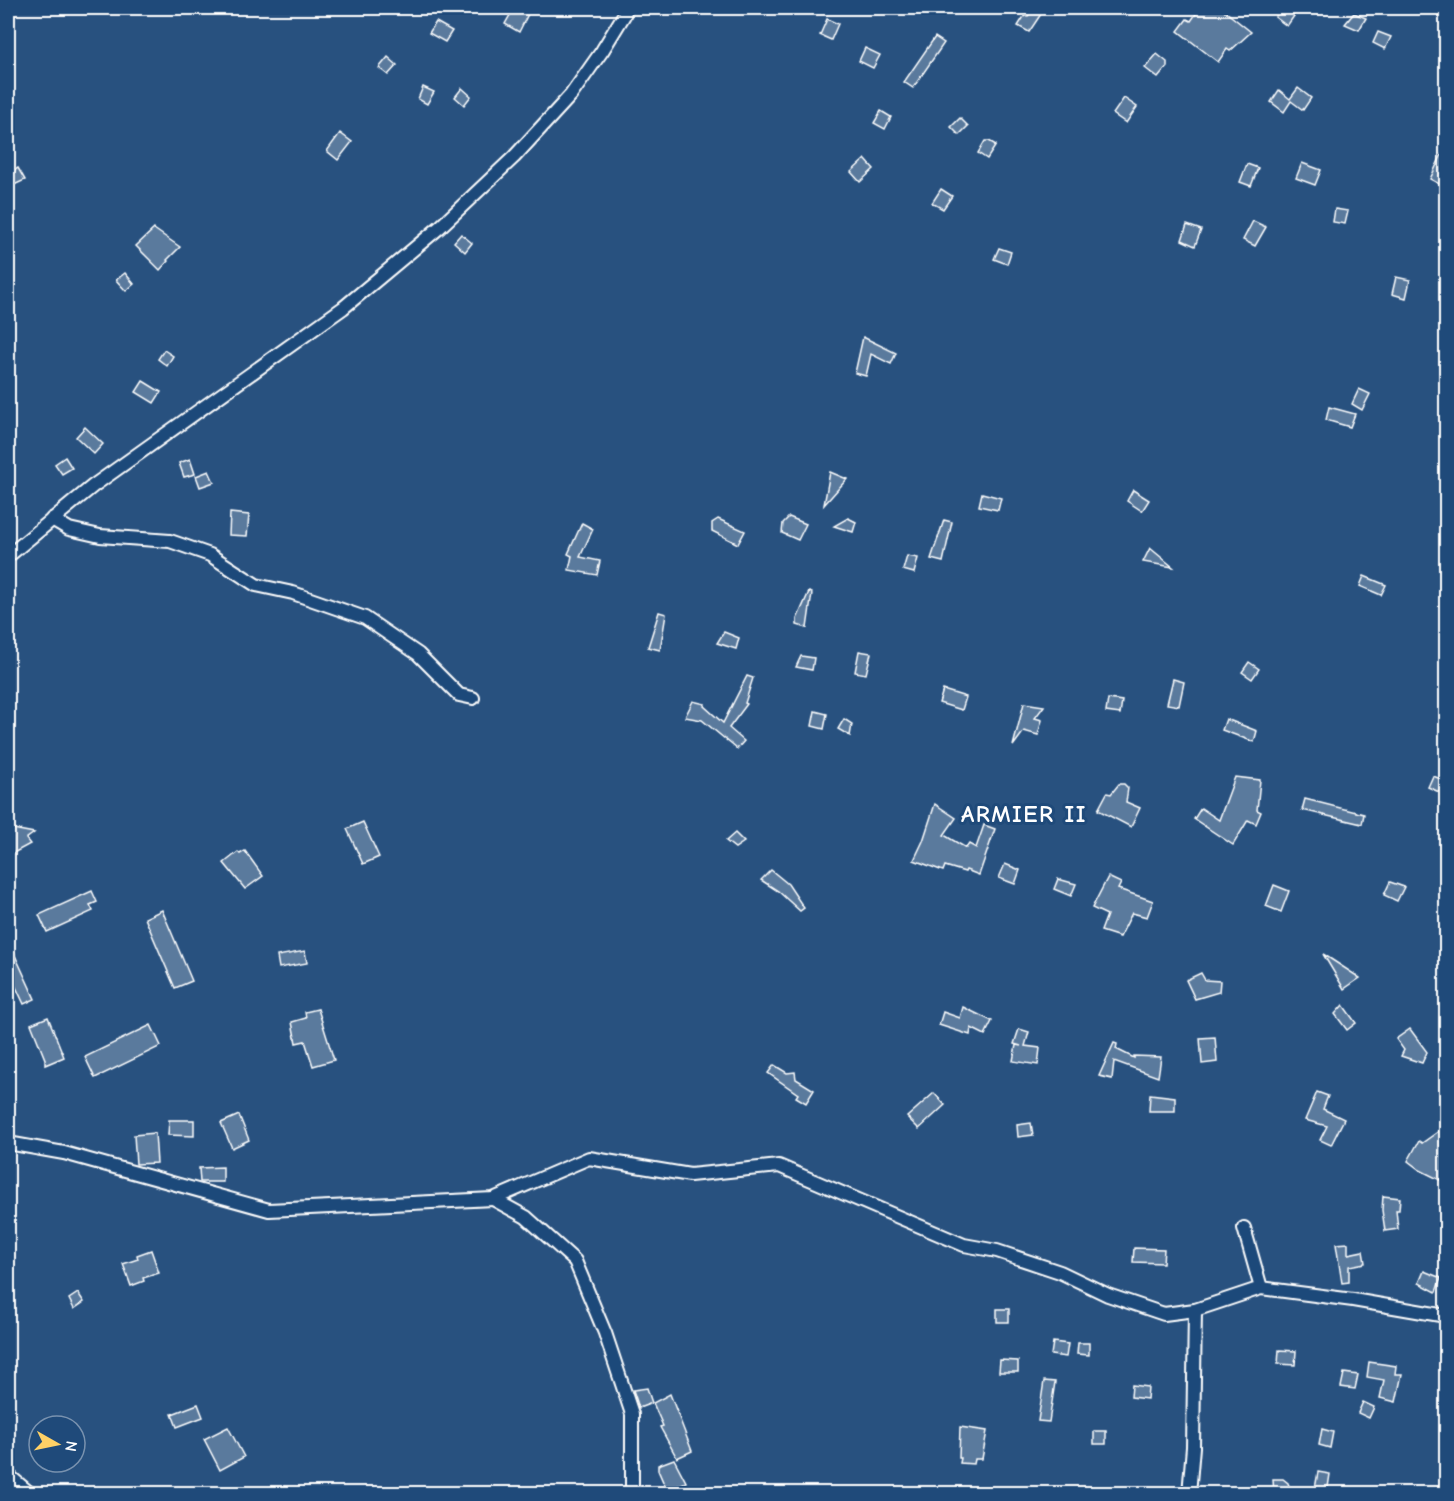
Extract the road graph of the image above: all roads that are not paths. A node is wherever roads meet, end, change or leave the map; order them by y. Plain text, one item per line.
1 (626, 8) edge
2 (52, 519) junction
3 (8, 556) edge
4 (473, 698) dead end
5 (8, 1143) edge
6 (493, 1199) junction
7 (1244, 1228) dead end
8 (1261, 1288) junction
9 (1195, 1310) junction
10 (1446, 1316) edge
11 (632, 1494) edge
12 (1189, 1494) edge

1 - 2 street
2 - 3 street
2 - 4 street
5 - 6 street
6 - 9 street
6 - 11 street
7 - 8 street
8 - 9 street
8 - 10 street
9 - 12 street

